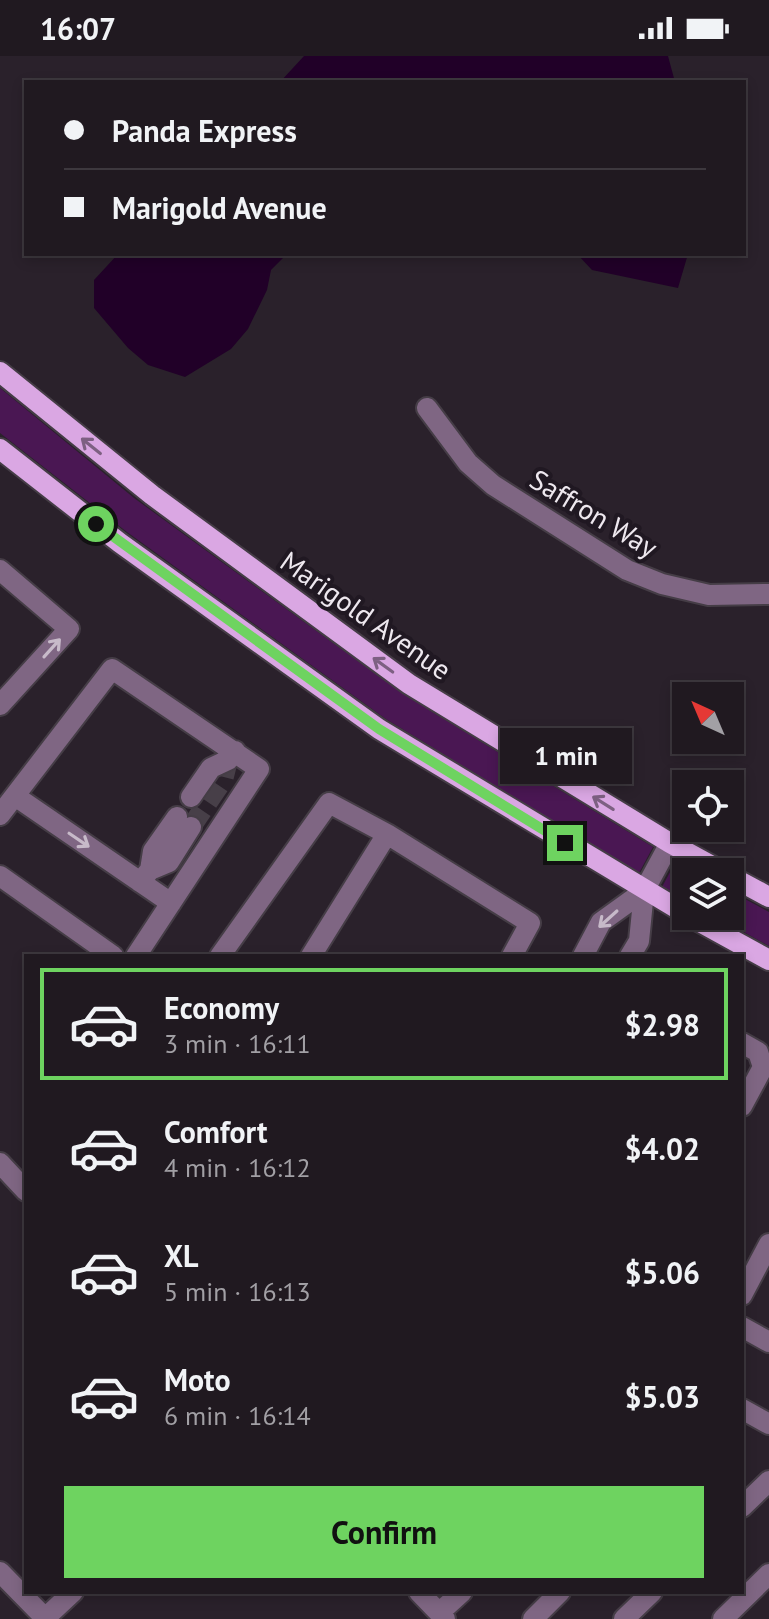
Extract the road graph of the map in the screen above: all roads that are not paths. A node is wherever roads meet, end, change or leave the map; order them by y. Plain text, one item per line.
1 (0, 372) edge
2 (427, 408) dead end
3 (0, 449) edge
4 (0, 570) edge
5 (769, 594) edge
6 (3, 699) edge
7 (235, 751) junction
8 (15, 796) junction
9 (191, 797) dead end
10 (0, 815) edge
11 (184, 822) tunnel mouth
12 (387, 834) junction
13 (670, 843) junction
14 (697, 858) edge
15 (0, 876) edge
16 (145, 876) junction
17 (744, 884) edge
18 (644, 891) junction
19 (769, 897) edge
20 (171, 903) junction
21 (672, 906) edge
22 (715, 930) edge
23 (110, 954) edge
24 (137, 954) edge
25 (221, 954) edge
26 (312, 954) edge
27 (513, 954) edge
28 (584, 954) edge
29 (631, 954) edge
30 (769, 960) edge
31 (744, 1044) edge
32 (744, 1102) edge
33 (0, 1163) edge
34 (24, 1189) edge
35 (769, 1244) edge
36 (763, 1268) edge
37 (744, 1292) edge
38 (744, 1328) edge
39 (769, 1342) edge
40 (744, 1412) edge
41 (769, 1424) edge
42 (769, 1481) edge
43 (744, 1505) edge
44 (0, 1572) edge
45 (769, 1574) edge
46 (71, 1594) edge
47 (421, 1594) edge
48 (460, 1594) edge
49 (558, 1594) edge
50 (650, 1594) edge
51 (442, 1616) edge
52 (45, 1619) edge
53 (533, 1619) edge
54 (624, 1619) edge
55 (723, 1619) edge

13 -> 1 main road, Marigold Avenue
2 - 5 street, Saffron Way
3 - 18 main road
6 -> 4 street
7 - 8 street
7 - 9 street
7 - 20 street
8 - 10 street
8 -> 16 street
11 - 16 street
12 - 25 street
12 - 26 street
12 - 27 street
13 - 14 main road, Marigold Avenue
13 - 18 street
15 - 23 street
16 - 20 street
17 - 19 main road
18 - 21 main road
18 -> 28 street
18 - 29 street
20 - 24 street
22 - 30 main road
31 - 32 street
33 - 34 street
35 - 36 street
36 - 37 street
38 - 39 street
40 - 41 street
42 - 43 street
44 - 52 street
45 - 55 street
46 - 52 street
47 - 51 street
48 - 51 street
49 - 53 street
50 - 54 street

